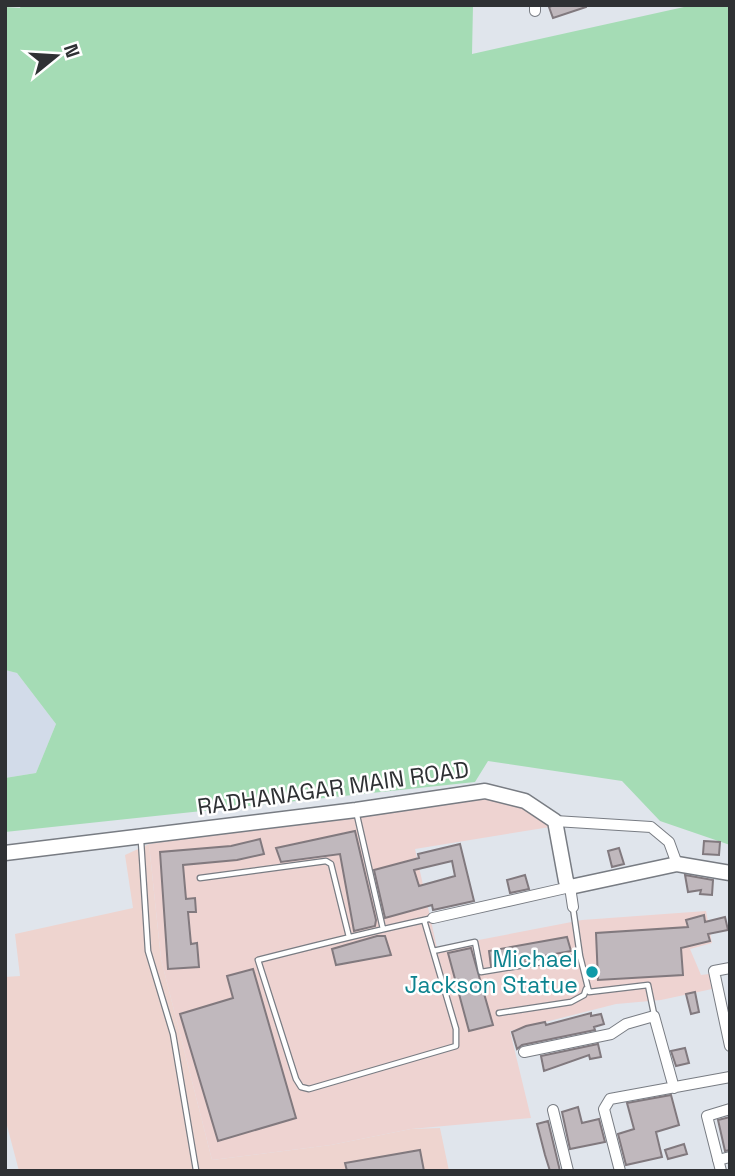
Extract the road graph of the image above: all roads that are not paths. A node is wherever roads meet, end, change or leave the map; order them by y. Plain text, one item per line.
1 (356, 810) junction
2 (555, 821) junction
3 (141, 836) junction
4 (5, 853) edge
5 (677, 864) junction
6 (730, 873) edge
7 (200, 878) dead end
8 (570, 887) junction
9 (573, 907) joint
10 (429, 919) junction
11 (383, 929) junction
12 (349, 937) junction
13 (433, 951) junction
14 (580, 956) junction
15 (730, 968) edge
16 (587, 989) junction
17 (499, 1013) dead end
18 (654, 1016) junction
19 (730, 1046) edge
20 (524, 1052) dead end
21 (730, 1077) edge
22 (674, 1087) junction
23 (730, 1109) edge
24 (553, 1110) dead end
25 (730, 1157) edge
26 (720, 1165) edge
27 (194, 1171) edge
28 (568, 1171) edge
29 (620, 1171) edge

1 - 2 street, RADHANAGAR MAIN ROAD
1 - 3 street, RADHANAGAR MAIN ROAD
1 - 11 lane
2 - 5 street
2 - 8 street
3 - 4 street, RADHANAGAR MAIN ROAD
3 - 27 lane
5 - 6 street
5 - 8 street
7 - 12 lane
8 - 9 street
8 - 10 street
9 - 14 lane
10 - 11 lane
10 - 13 lane
11 - 12 lane
12 - 13 lane
13 - 14 lane
14 - 16 lane
15 - 19 street
16 - 17 lane
16 - 18 lane
18 - 20 street
18 - 22 street
21 - 22 street
22 - 29 street
23 - 26 street
24 - 28 street
25 - 26 street

